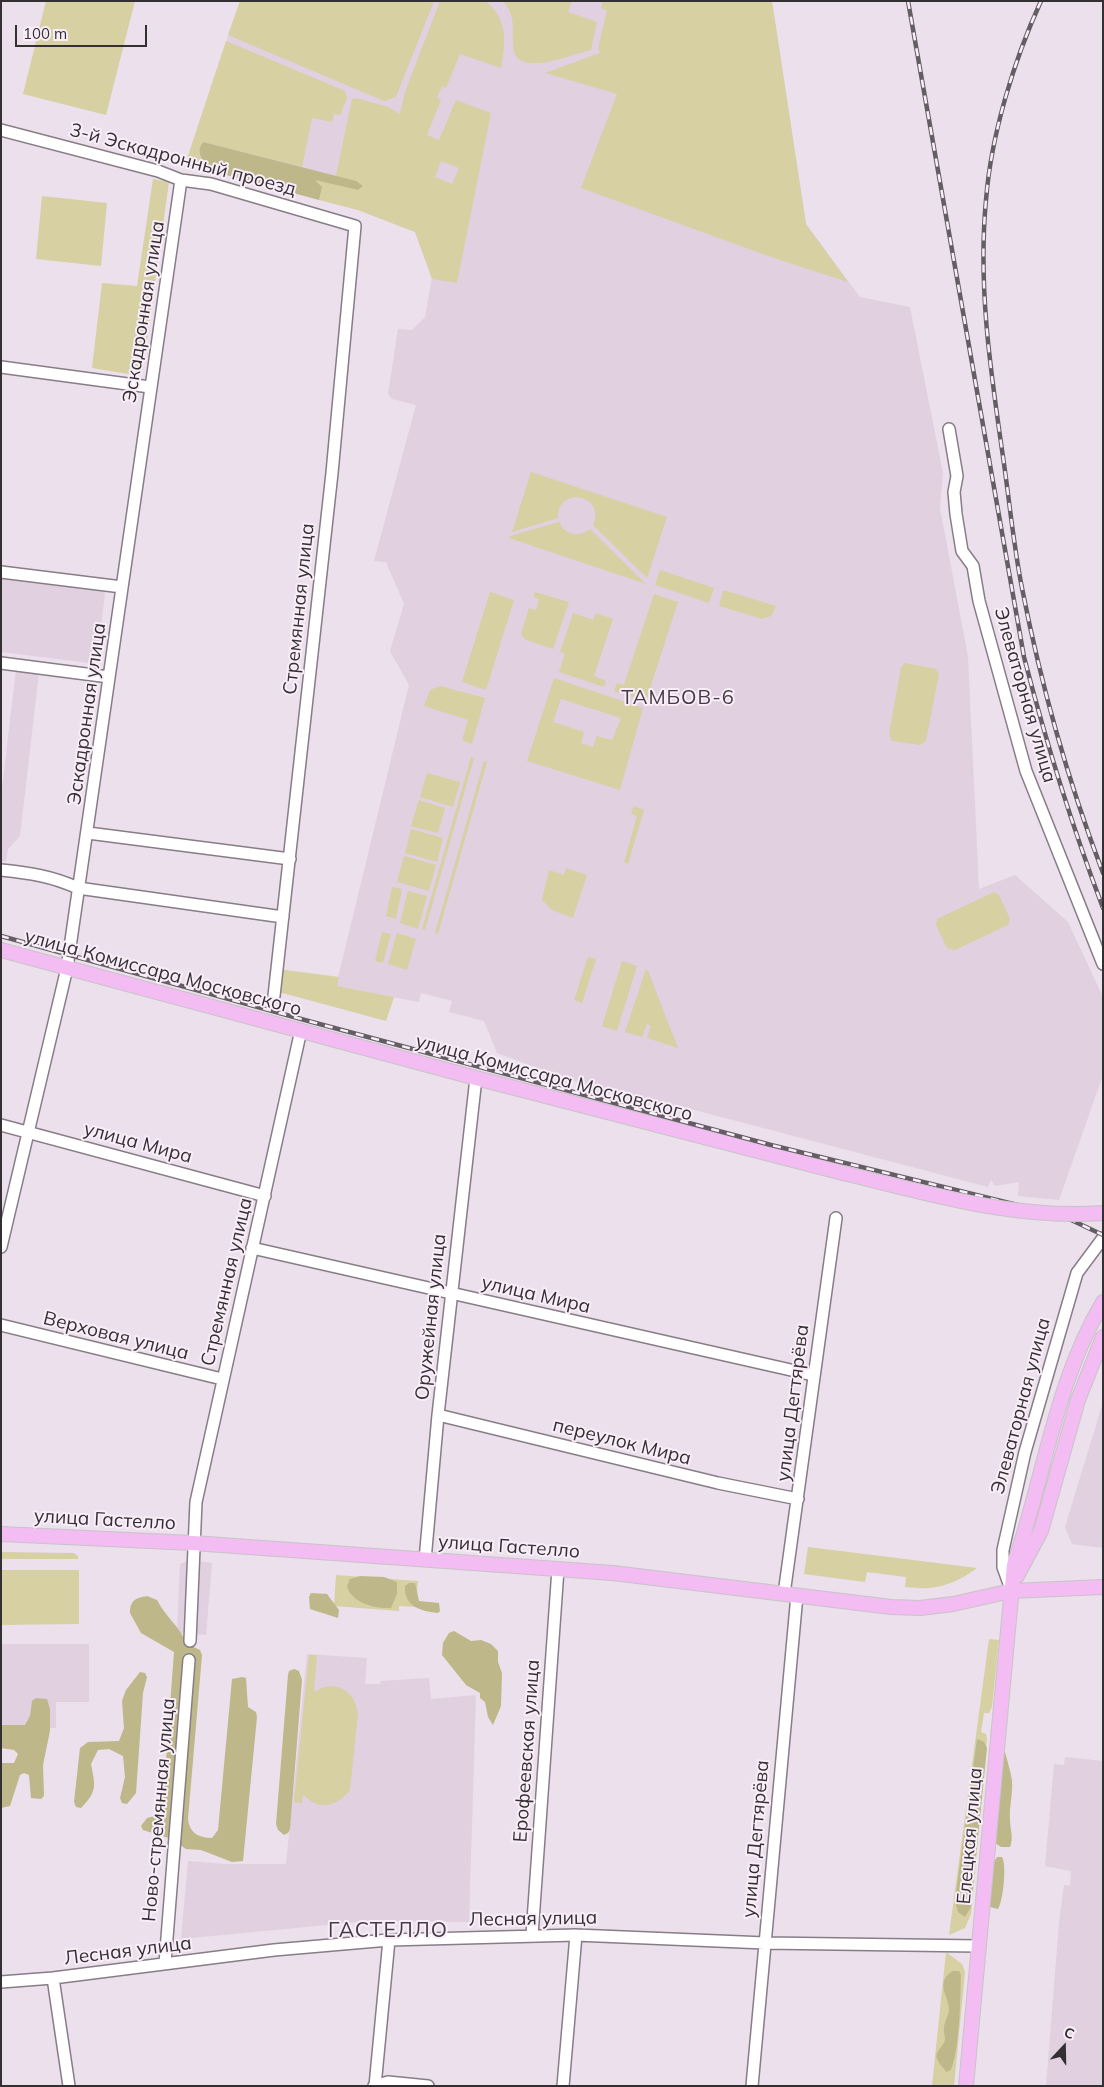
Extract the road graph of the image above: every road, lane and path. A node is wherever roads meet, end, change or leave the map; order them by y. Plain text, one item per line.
1 (1, 130) edge
2 (181, 180) junction
3 (355, 226) joint
4 (1, 367) edge
5 (150, 387) junction
6 (949, 429) dead end
7 (1, 572) edge
8 (122, 587) junction
9 (1, 663) edge
10 (109, 677) junction
11 (88, 833) junction
12 (290, 858) junction
13 (1, 870) edge
14 (78, 888) junction
15 (283, 917) junction
16 (1, 950) edge
17 (1103, 964) edge
18 (67, 968) junction
19 (274, 996) dead end
20 (301, 1030) junction
21 (476, 1078) junction
22 (1, 1125) edge
23 (30, 1133) junction
24 (265, 1196) junction
25 (1103, 1213) edge
26 (836, 1218) dead end
27 (1103, 1238) edge
28 (1, 1247) edge
29 (252, 1248) junction
30 (451, 1294) junction
31 (1103, 1302) edge
32 (1, 1326) edge
33 (1103, 1337) edge
34 (813, 1375) junction
35 (222, 1379) junction
36 (438, 1416) junction
37 (798, 1499) junction
38 (1, 1534) edge
39 (194, 1543) junction
40 (425, 1560) junction
41 (558, 1569) junction
42 (1103, 1587) edge
43 (1011, 1591) junction
44 (790, 1595) junction
45 (190, 1641) dead end
46 (189, 1660) dead end
47 (532, 1935) junction
48 (576, 1935) junction
49 (389, 1940) junction
50 (765, 1942) junction
51 (978, 1946) junction
52 (165, 1963) junction
53 (54, 1978) junction
54 (1, 1982) edge
55 (69, 2086) edge
56 (375, 2086) edge
57 (428, 2086) edge
58 (564, 2086) edge
59 (752, 2086) edge
60 (966, 2086) edge

1 - 2 street, 3-й Эскадронный проезд
2 - 3 street, 3-й Эскадронный проезд
2 - 5 street, Эскадронная улица
3 - 12 street, Стремянная улица
4 - 5 street
5 - 8 street, Эскадронная улица
6 - 17 street, Элеваторная улица
7 - 8 street
8 - 10 street, Эскадронная улица
9 - 10 street
10 - 11 street, Эскадронная улица
11 - 12 street
11 - 14 street, Эскадронная улица
12 - 15 street, Стремянная улица
13 - 14 street
14 - 15 street
14 - 18 street, Эскадронная улица
15 - 19 street, Стремянная улица
16 - 18 main road, улица Комиссара Московского
18 - 20 main road, улица Комиссара Московского
18 - 23 street, Эскадронная улица
20 - 21 main road, улица Комиссара Московского
20 - 24 street, Стремянная улица
21 - 25 main road, улица Комиссара Московского, bridge
21 - 30 street, Оружейная улица
22 - 23 street, улица Мира
23 - 24 street, улица Мира
23 - 28 street, Эскадронная улица
24 - 29 street, Стремянная улица
26 - 34 street, улица Дегтярёва
27 - 43 street, Элеваторная улица
29 - 30 street, улица Мира
29 - 35 street, Стремянная улица
30 - 34 street, улица Мира
30 - 36 street, Оружейная улица
31 - 43 main road, Елецкая улица
32 - 35 street, Верховая улица
33 - 43 main road
34 - 37 street, улица Дегтярёва
35 - 39 street, Стремянная улица
36 - 37 street, переулок Мира
36 - 40 street, Оружейная улица
37 - 44 street, улица Дегтярёва
38 - 39 main road, улица Гастелло
39 - 40 main road, улица Гастелло
39 - 45 street
40 - 41 main road, улица Гастелло
41 - 44 main road, улица Гастелло
41 - 47 street, Ерофеевская улица
42 - 43 main road, улица Гастелло
43 - 44 main road, улица Гастелло
43 - 51 main road, Елецкая улица
44 - 50 street, улица Дегтярёва
46 - 52 street, Ново-стремянная улица
47 - 48 street, Лесная улица
47 - 49 street, Лесная улица
48 - 50 street, Лесная улица
48 - 58 street
49 - 52 street, Лесная улица
49 - 56 street
50 - 51 street, Лесная улица
50 - 59 street, улица Дегтярёва
51 - 60 main road, Елецкая улица
52 - 53 street, Лесная улица
53 - 54 street, Лесная улица
53 - 55 street
56 - 57 street

